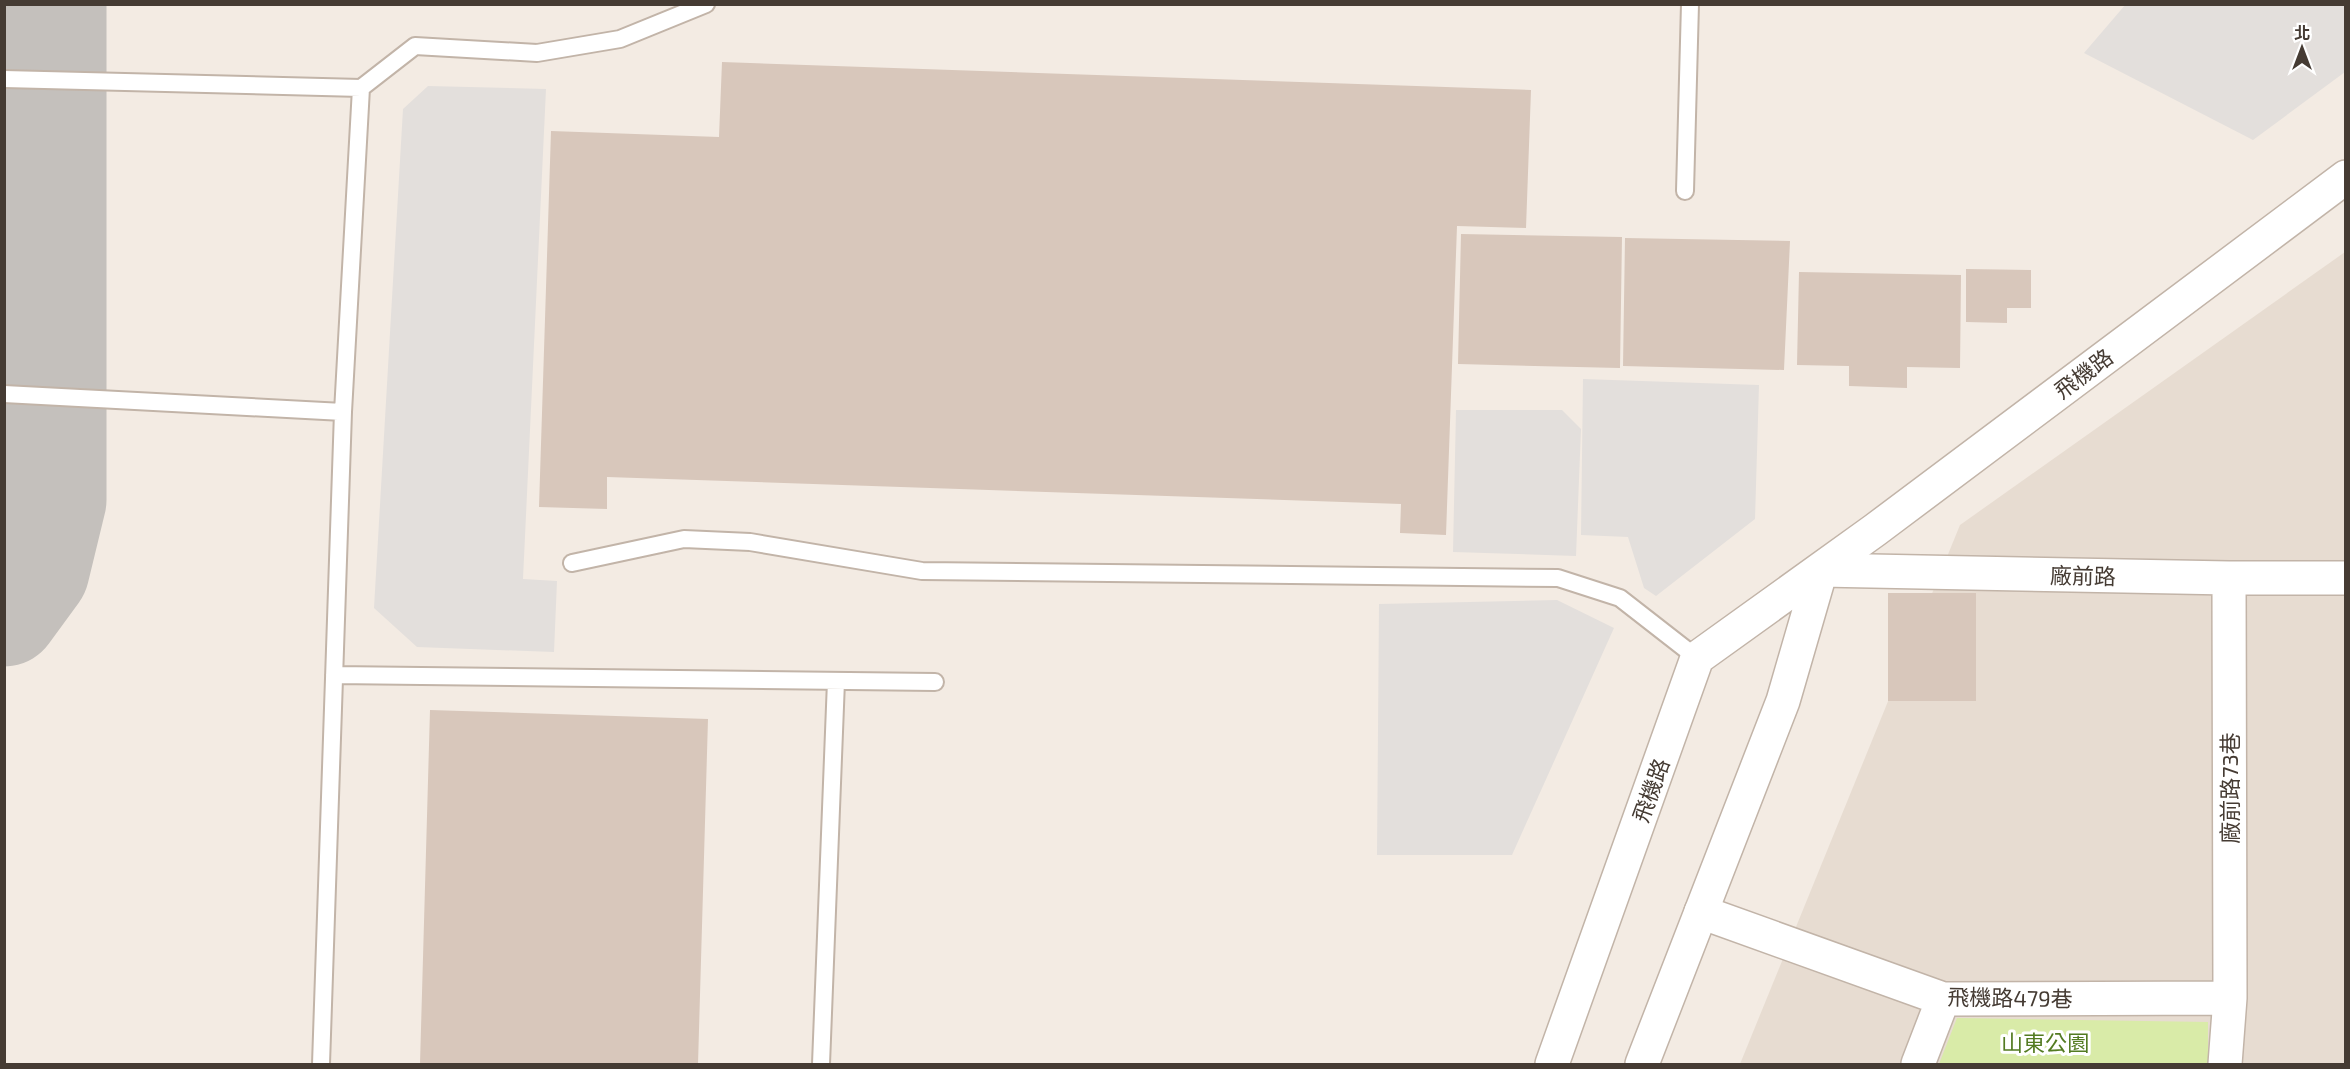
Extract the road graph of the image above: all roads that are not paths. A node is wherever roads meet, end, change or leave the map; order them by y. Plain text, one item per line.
1 (706, 4) edge
2 (1690, 4) edge
3 (4, 79) edge
4 (362, 88) junction
5 (2346, 177) edge
6 (1685, 191) dead end
7 (4, 394) edge
8 (343, 412) junction
9 (572, 563) dead end
10 (1821, 570) junction
11 (2229, 578) junction
12 (2346, 578) edge
13 (1697, 658) junction
14 (334, 675) junction
15 (836, 681) junction
16 (935, 682) dead end
17 (1701, 912) junction
18 (2230, 998) junction
19 (1943, 999) junction
20 (321, 1065) edge
21 (821, 1065) edge
22 (1552, 1065) edge
23 (1642, 1065) edge
24 (1918, 1065) edge
25 (2225, 1065) edge

1 - 4 lane
2 - 6 lane
3 - 4 lane
4 - 8 lane
5 - 10 street, 飛機路
7 - 8 lane
8 - 14 lane
9 - 13 lane
10 - 11 street, 廠前路
10 - 13 street, 飛機路
10 - 17 street
11 - 12 street, 廠前路
11 - 18 street, 廠前路73巷
13 - 22 street, 飛機路
14 - 15 lane
14 - 20 lane
15 - 16 lane
15 - 21 lane
17 - 19 street, 飛機路479巷
17 - 23 street
18 - 19 street, 飛機路479巷
18 - 25 street
19 - 24 street

